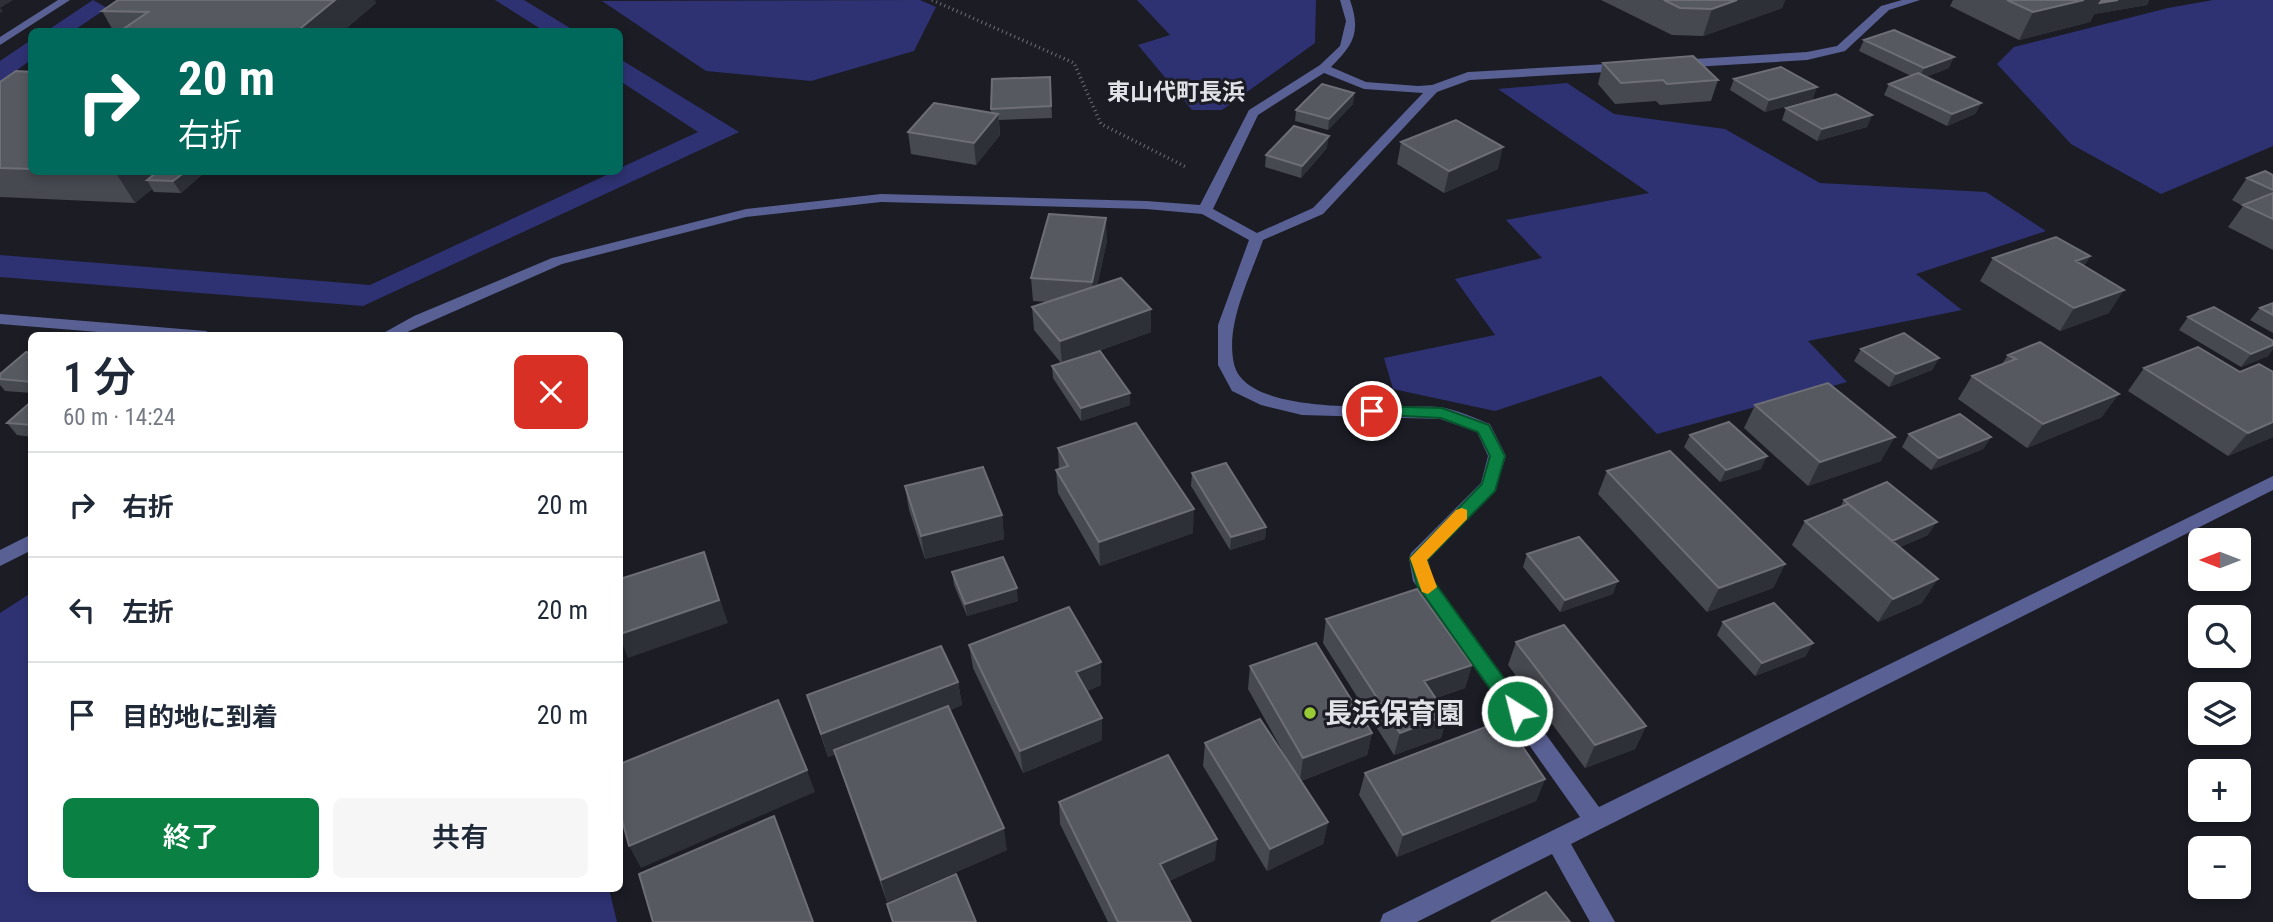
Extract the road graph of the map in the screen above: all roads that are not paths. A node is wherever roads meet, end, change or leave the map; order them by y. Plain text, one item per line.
1 (65, 0) edge
2 (1345, 0) edge
3 (1915, 0) edge
4 (0, 41) edge
5 (1324, 68) junction
6 (1433, 89) junction
7 (1205, 210) junction
8 (1257, 238) junction
9 (0, 320) edge
10 (154, 332) edge
11 (393, 332) edge
12 (2273, 482) edge
13 (28, 543) edge
14 (0, 559) edge
15 (1595, 820) junction
16 (1557, 840) junction
17 (1392, 922) edge
18 (1603, 922) edge

1 - 4 street
2 - 5 street
3 - 6 street
5 - 6 street
5 - 7 street
6 - 8 street
7 - 8 street
7 - 11 street
8 - 15 street
9 - 10 street
12 - 15 street
13 - 14 street
15 - 16 street
16 - 17 street
16 - 18 street

